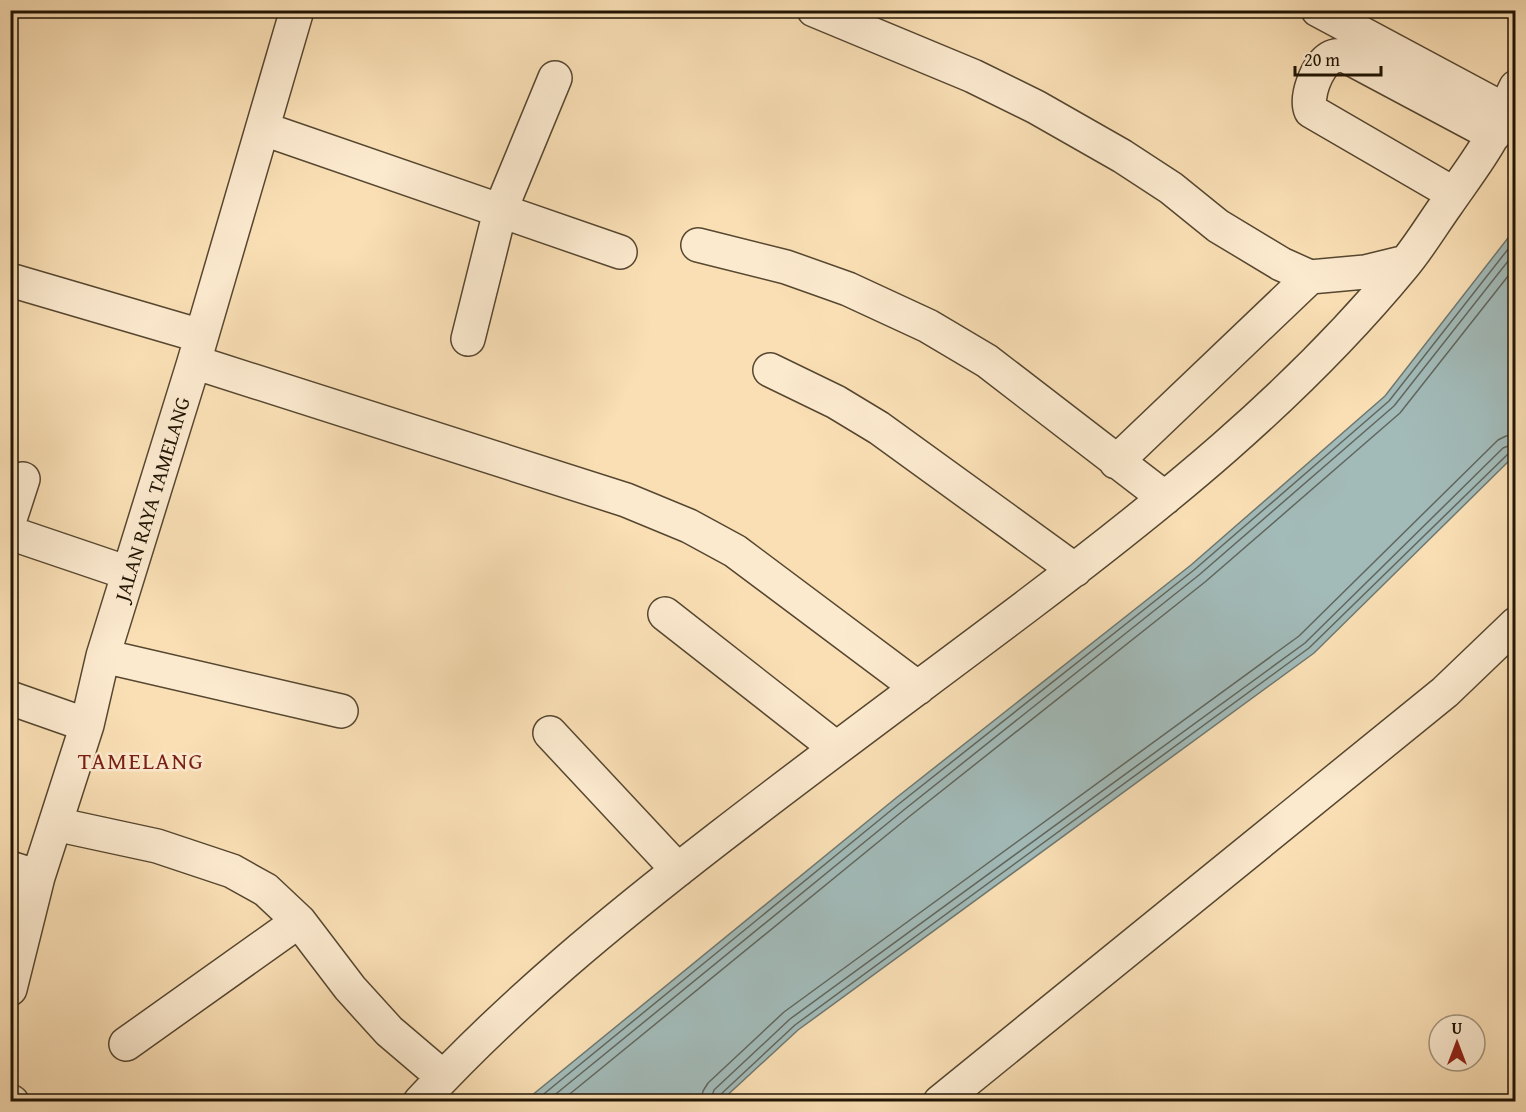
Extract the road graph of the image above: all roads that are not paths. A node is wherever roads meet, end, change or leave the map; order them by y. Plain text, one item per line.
1 (287, 10) edge
2 (1318, 10) edge
3 (297, 11) edge
4 (816, 11) edge
5 (555, 78) dead end
6 (1507, 112) edge
7 (264, 129) junction
8 (1454, 194) junction
9 (500, 211) junction
10 (698, 245) dead end
11 (620, 252) dead end
12 (1406, 262) junction
13 (1310, 276) junction
14 (10, 280) edge
15 (468, 339) dead end
16 (198, 349) junction
17 (770, 370) dead end
18 (1116, 462) junction
19 (23, 479) dead end
20 (1165, 498) junction
21 (10, 519) edge
22 (10, 533) edge
23 (1075, 570) junction
24 (128, 573) junction
25 (665, 614) dead end
26 (1515, 624) edge
27 (103, 656) junction
28 (918, 688) junction
29 (10, 698) edge
30 (341, 711) dead end
31 (87, 724) junction
32 (550, 733) dead end
33 (836, 748) junction
34 (55, 824) junction
35 (678, 870) junction
36 (24, 872) edge
37 (299, 921) junction
38 (10, 989) edge
39 (126, 1044) dead end
40 (443, 1077) junction
41 (420, 1101) edge
42 (940, 1101) edge

1 - 3 street
2 - 6 street
3 - 7 street, JALAN RAYA TAMELANG
4 - 13 street
5 - 9 street
6 - 8 street
6 - 8 street
7 - 9 street
7 - 16 street, JALAN RAYA TAMELANG
8 - 12 street
9 - 11 street
9 - 15 street
10 - 18 street
12 - 13 street
12 - 20 street
13 - 18 street
14 - 16 street
16 - 24 street, JALAN RAYA TAMELANG
16 - 28 street
17 - 23 street
18 - 20 street
19 - 21 street
20 - 23 street
22 - 24 street
23 - 28 street
24 - 27 street, JALAN RAYA TAMELANG
25 - 33 street
26 - 42 street
27 - 30 street
27 - 31 street, JALAN RAYA TAMELANG
28 - 33 street
29 - 31 street
31 - 34 street, JALAN RAYA TAMELANG
32 - 35 street
33 - 35 street
34 - 36 street, JALAN RAYA TAMELANG
34 - 37 street
35 - 40 street
36 - 38 street, JALAN RAYA TAMELANG
37 - 39 street
37 - 40 street
40 - 41 street

